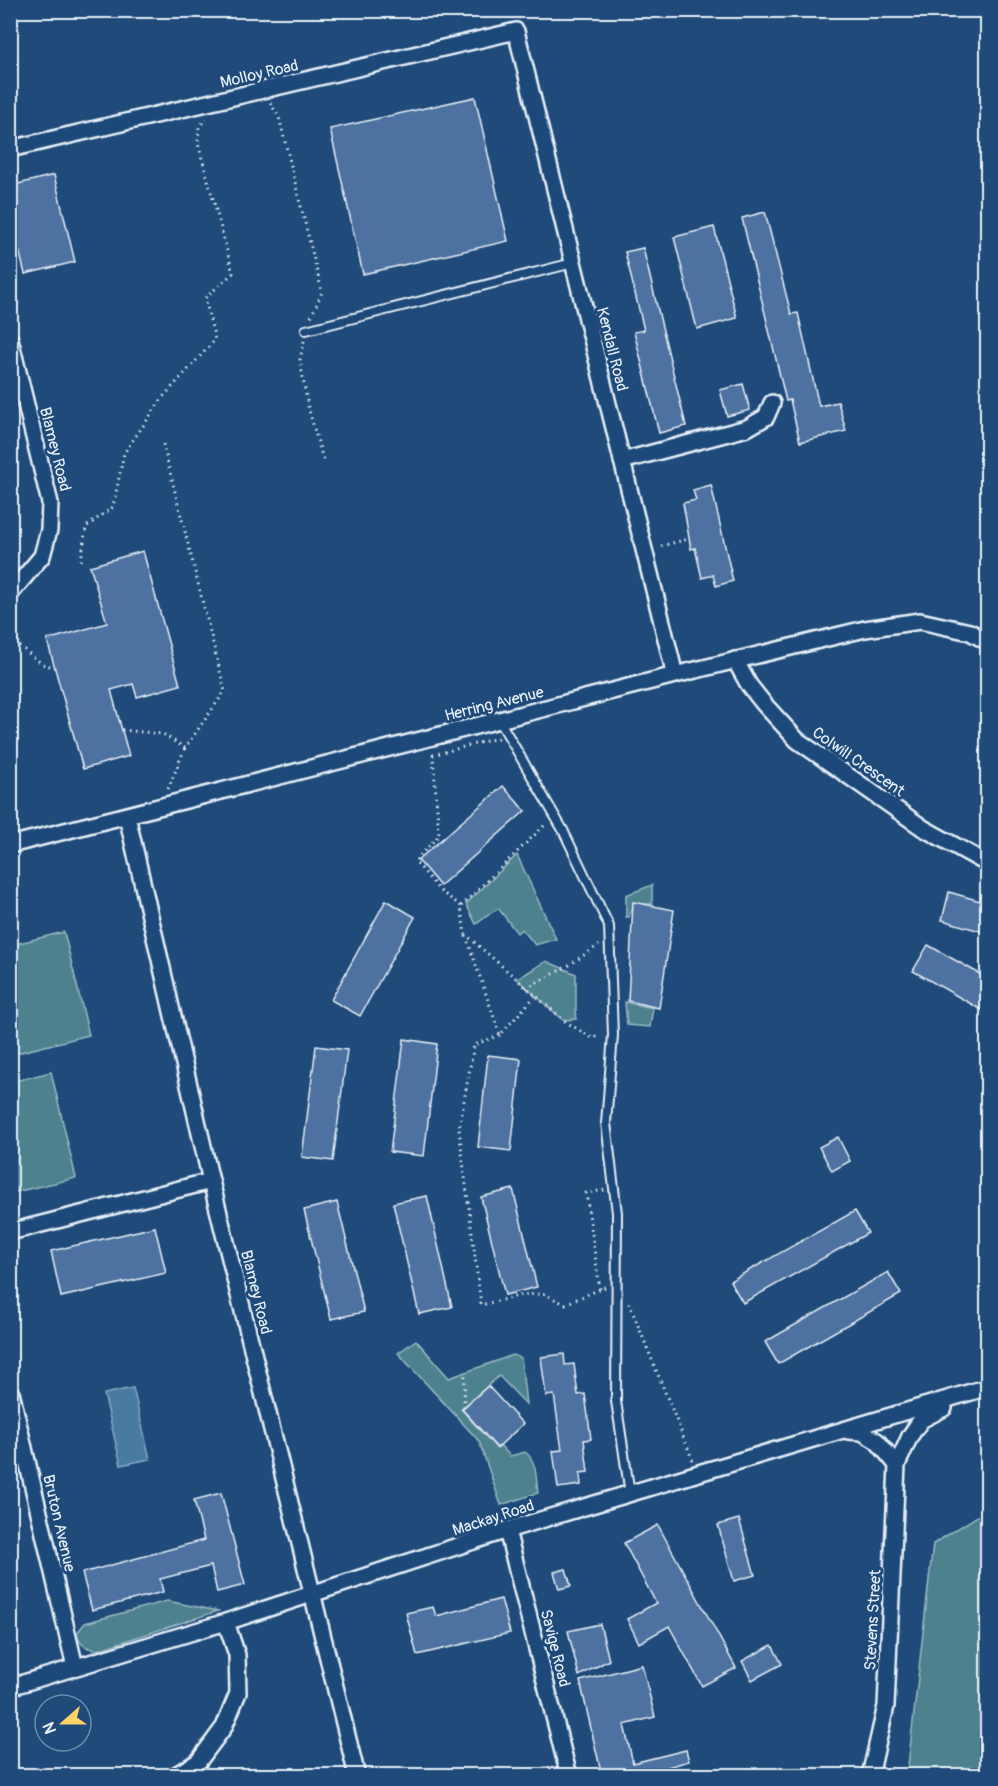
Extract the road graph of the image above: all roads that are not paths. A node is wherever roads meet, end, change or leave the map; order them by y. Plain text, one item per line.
1 (516, 31) joint
2 (10, 149) edge
3 (573, 263) junction
4 (306, 330) road end
5 (10, 339) edge
6 (772, 403) dead end
7 (622, 461) junction
8 (10, 594) edge
9 (987, 642) edge
10 (735, 660) junction
11 (675, 675) junction
12 (500, 720) junction
13 (127, 816) junction
14 (10, 845) edge
15 (987, 864) edge
16 (211, 1181) junction
17 (10, 1232) edge
18 (987, 1387) edge
19 (10, 1388) edge
20 (971, 1393) junction
21 (844, 1431) junction
22 (897, 1465) junction
23 (630, 1494) junction
24 (507, 1530) junction
25 (314, 1594) junction
26 (226, 1622) junction
27 (75, 1667) junction
28 (10, 1687) edge
29 (174, 1776) edge
30 (357, 1776) edge
31 (569, 1776) edge
32 (870, 1776) edge

1 - 2 street, Molloy Road
1 - 3 street, Kendall Road
3 - 4 lane
3 - 7 street, Kendall Road
5 - 8 street, Blamey Road
6 - 7 street
7 - 11 street, Kendall Road
9 - 10 street, Herring Avenue
10 - 11 street, Herring Avenue
10 - 15 street, Colwill Crescent
11 - 12 street, Herring Avenue
12 - 13 street, Herring Avenue
12 - 23 lane
13 - 14 street, Herring Avenue
13 - 16 street, Blamey Road
16 - 17 street
16 - 25 street, Blamey Road
18 - 20 street, Mackay Road
19 - 27 street, Bruton Avenue
20 - 21 street, Mackay Road
20 - 22 street, Stevens Street
21 - 22 street
21 - 23 street, Mackay Road
22 - 32 street, Stevens Street
23 - 24 street, Mackay Road
24 - 25 street, Mackay Road
24 - 31 street, Savige Road
25 - 26 street, Mackay Road
25 - 30 street, Blamey Road
26 - 27 street, Mackay Road
26 - 29 street
27 - 28 street, Mackay Road

